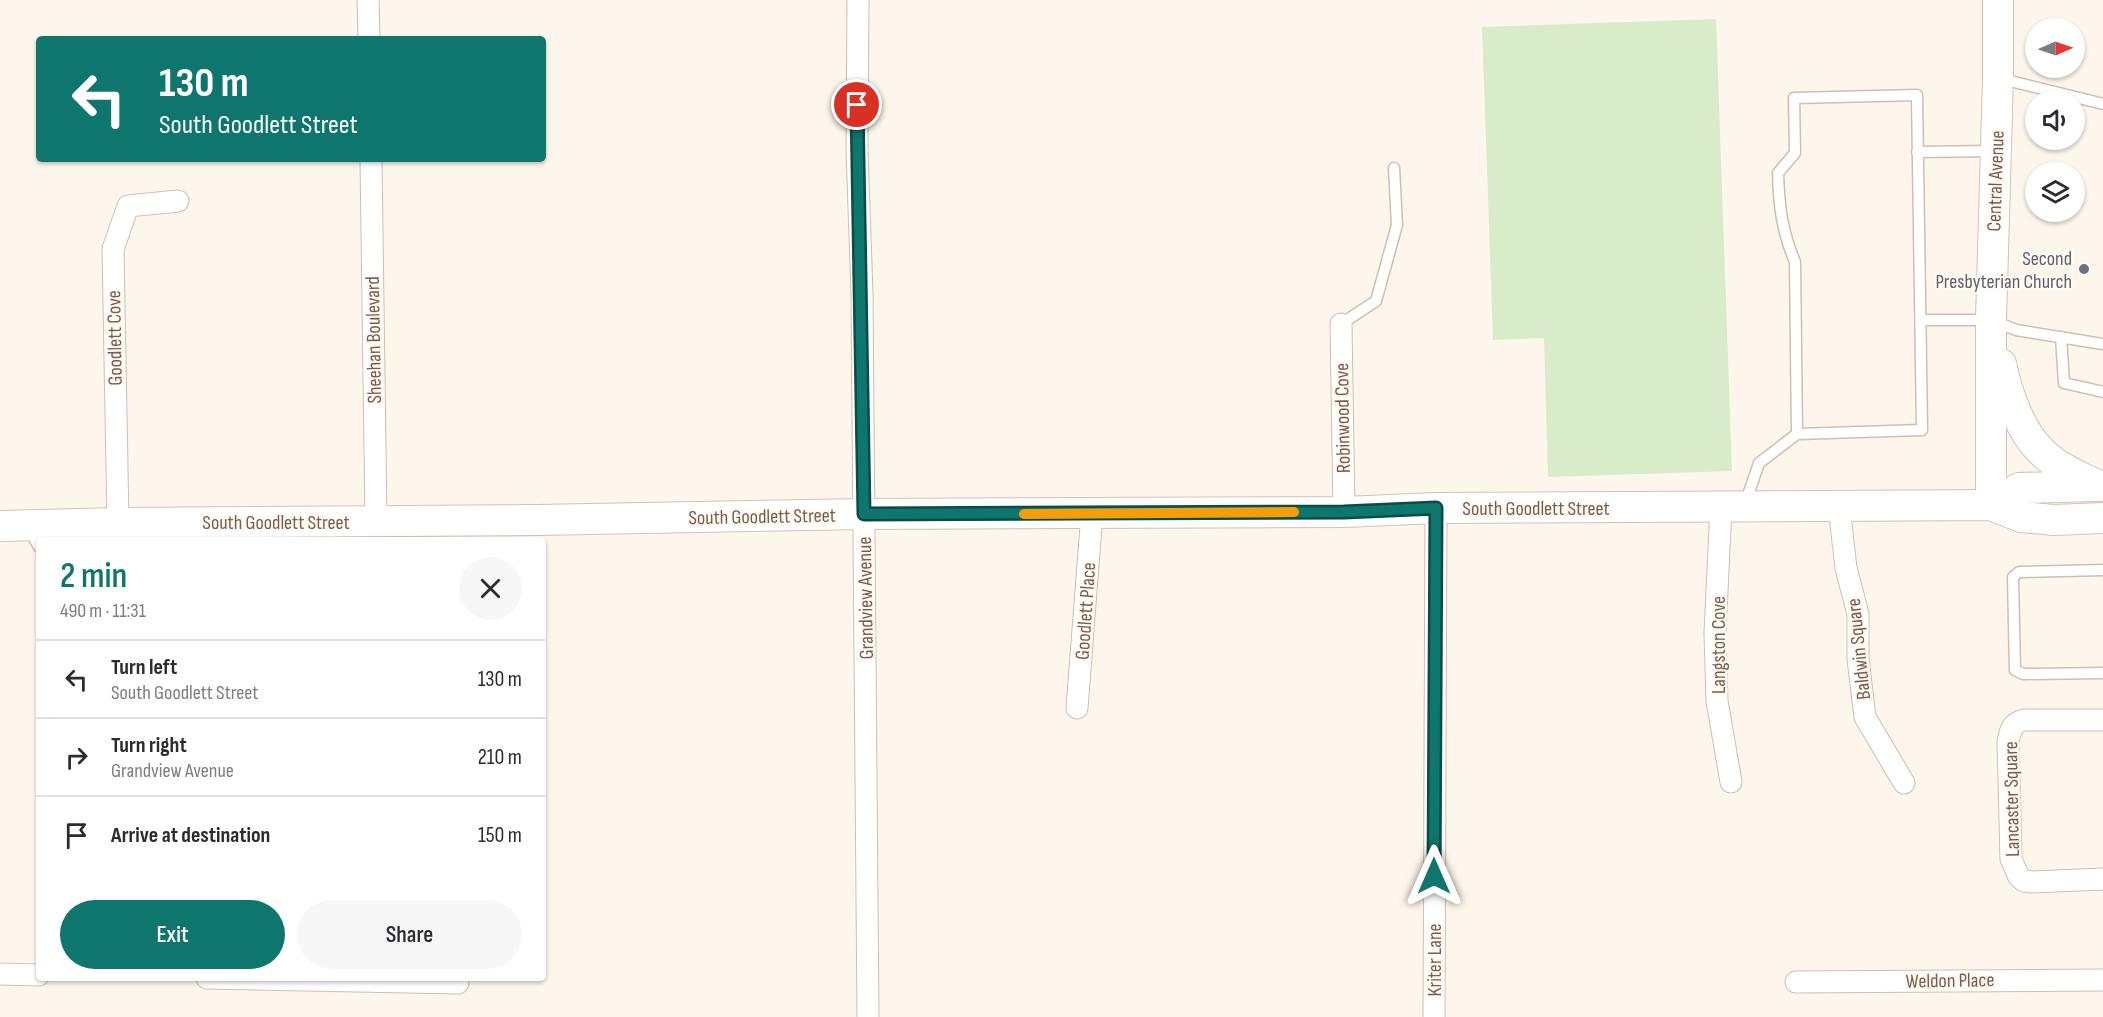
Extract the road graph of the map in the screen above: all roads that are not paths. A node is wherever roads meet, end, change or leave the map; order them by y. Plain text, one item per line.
1 (369, 0) edge
2 (858, 0) edge
3 (1998, 0) edge
4 (369, 36) edge
5 (1998, 78) junction
6 (2103, 104) edge
7 (1996, 151) junction
8 (1917, 152) junction
9 (371, 162) edge
10 (1394, 168) dead end
11 (178, 201) dead end
12 (1921, 320) junction
13 (1991, 320) junction
14 (1341, 324) joint
15 (2061, 337) junction
16 (2103, 344) edge
17 (2103, 392) edge
18 (1797, 434) junction
19 (2101, 486) edge
20 (1991, 506) junction
21 (1733, 507) junction
22 (1839, 507) junction
23 (1436, 508) junction
24 (1344, 512) junction
25 (1092, 513) junction
26 (864, 514) junction
27 (2103, 518) edge
28 (376, 522) junction
29 (118, 527) junction
30 (22, 533) edge
31 (2103, 570) edge
32 (2103, 673) edge
33 (1077, 708) dead end
34 (2103, 720) edge
35 (1731, 782) dead end
36 (1904, 783) dead end
37 (2103, 879) edge
38 (0, 974) edge
39 (36, 975) edge
40 (2103, 980) edge
41 (358, 981) edge
42 (1796, 982) dead end
43 (458, 983) dead end
44 (868, 1017) edge
45 (1434, 1017) edge

1 - 4 street
2 - 26 street, Grandview Avenue
3 - 5 main road, Central Avenue
5 - 6 lane
5 - 7 main road, Central Avenue
7 - 8 lane
7 - 13 main road, Central Avenue
8 - 12 lane
8 - 18 lane
9 - 28 street, Sheehan Boulevard
10 - 14 lane
11 - 29 street, Goodlett Cove
12 - 13 lane
12 - 18 lane
13 - 15 lane
13 - 19 main road
13 - 20 main road, Central Avenue
14 - 24 street, Robinwood Cove
15 - 16 lane
15 - 17 lane
18 - 21 lane
19 - 20 main road
20 - 22 main road, South Goodlett Street
20 - 27 main road, South Goodlett Street
21 - 22 main road, South Goodlett Street
21 - 23 main road, South Goodlett Street
21 - 35 street, Langston Cove
22 - 36 street, Baldwin Square
23 - 24 main road, South Goodlett Street
23 - 45 street, Kriter Lane
24 - 25 main road, South Goodlett Street
25 - 26 main road, South Goodlett Street
25 - 33 street, Goodlett Place
26 - 28 main road, South Goodlett Street
26 - 44 street, Grandview Avenue
28 - 29 main road, South Goodlett Street
29 - 30 main road, South Goodlett Street
31 - 32 lane
34 - 37 street, Lancaster Square
38 - 39 street
40 - 42 street, Weldon Place
41 - 43 street

